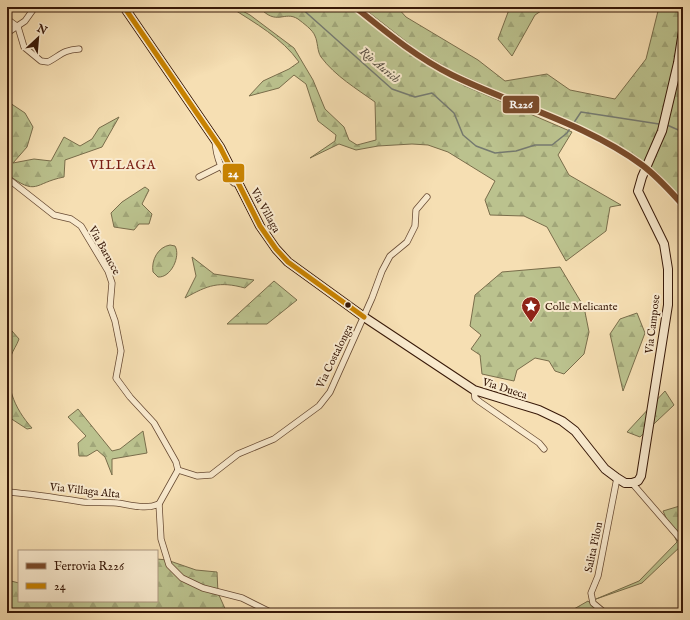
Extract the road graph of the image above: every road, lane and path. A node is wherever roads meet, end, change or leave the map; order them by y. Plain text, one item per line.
1 (35, 7) edge
2 (124, 7) edge
3 (7, 19) edge
4 (18, 27) junction
5 (683, 31) edge
6 (7, 33) edge
7 (79, 49) dead end
8 (215, 140) junction
9 (221, 166) junction
10 (199, 177) dead end
11 (7, 178) edge
12 (239, 182) junction
13 (427, 197) dead end
14 (364, 317) junction
15 (474, 390) junction
16 (544, 449) dead end
17 (178, 470) junction
18 (617, 478) junction
19 (632, 483) junction
20 (7, 492) edge
21 (159, 504) junction
22 (683, 542) edge
23 (272, 613) edge
24 (605, 613) edge

1 - 4 street
2 - 8 street, Via Villaga
3 - 4 street
4 - 6 street
4 - 7 street
5 - 19 street, Via Campose
8 - 9 street
8 - 12 street, Via Villaga
9 - 10 street
9 - 12 street
11 - 17 street, Via Barucce
12 - 14 street, Via Villaga
13 - 14 street, Via Costalonga
14 - 15 street, Via Dueca
14 - 17 street, Via Costalonga
15 - 16 street
15 - 18 street, Via Dueca
17 - 21 street
18 - 19 street, Via Dueca
18 - 24 street, Salita Pilon
19 - 22 street
20 - 21 street, Via Villaga Alta
21 - 23 street

